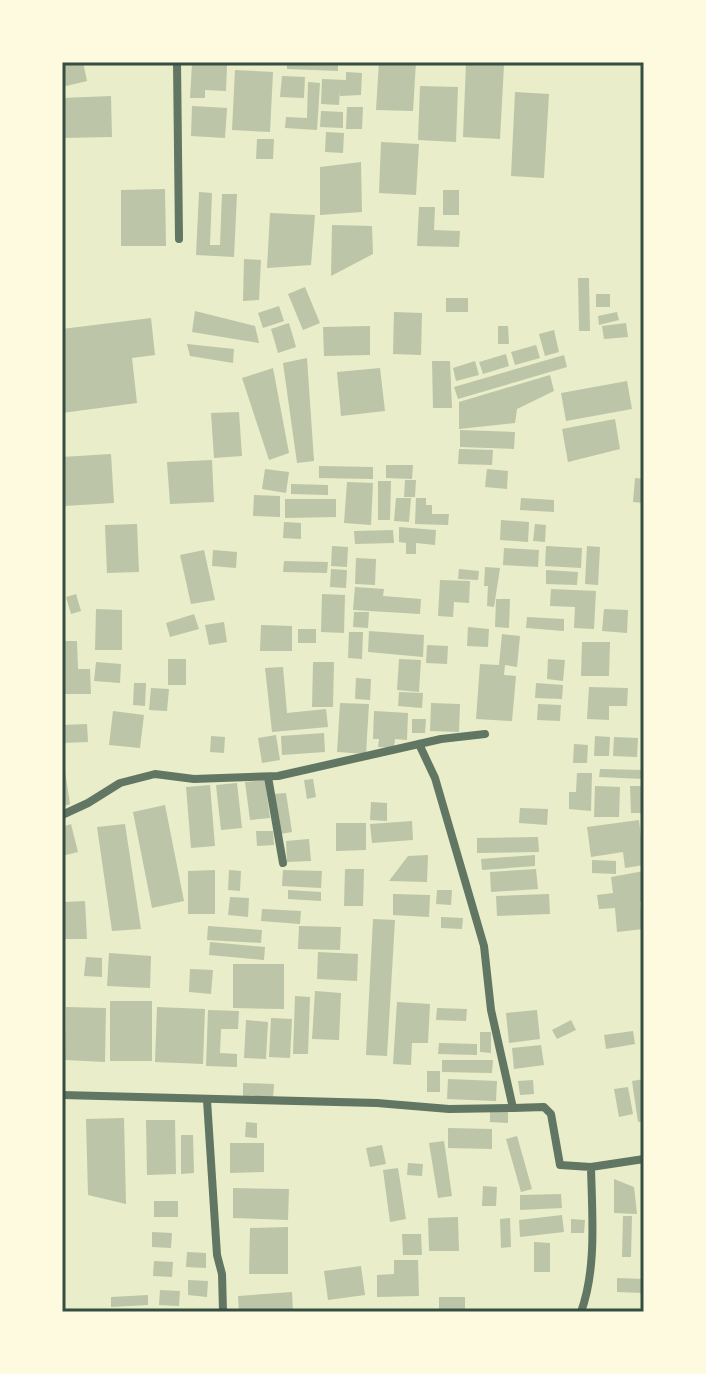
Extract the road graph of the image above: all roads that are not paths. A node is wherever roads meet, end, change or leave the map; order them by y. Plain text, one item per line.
1 (177, 62) edge
2 (179, 239) dead end
3 (485, 734) dead end
4 (419, 744) junction
5 (268, 777) junction
6 (62, 815) edge
7 (283, 863) dead end
8 (62, 1095) edge
9 (207, 1100) junction
10 (513, 1108) junction
11 (644, 1159) edge
12 (591, 1167) junction
13 (223, 1312) edge
14 (581, 1312) edge

1 - 2 street
3 - 4 street
4 - 5 street
4 - 10 street
5 - 6 street
5 - 7 street
8 - 9 street
9 - 10 street
9 - 13 street
10 - 12 street
11 - 12 street
12 - 14 street

